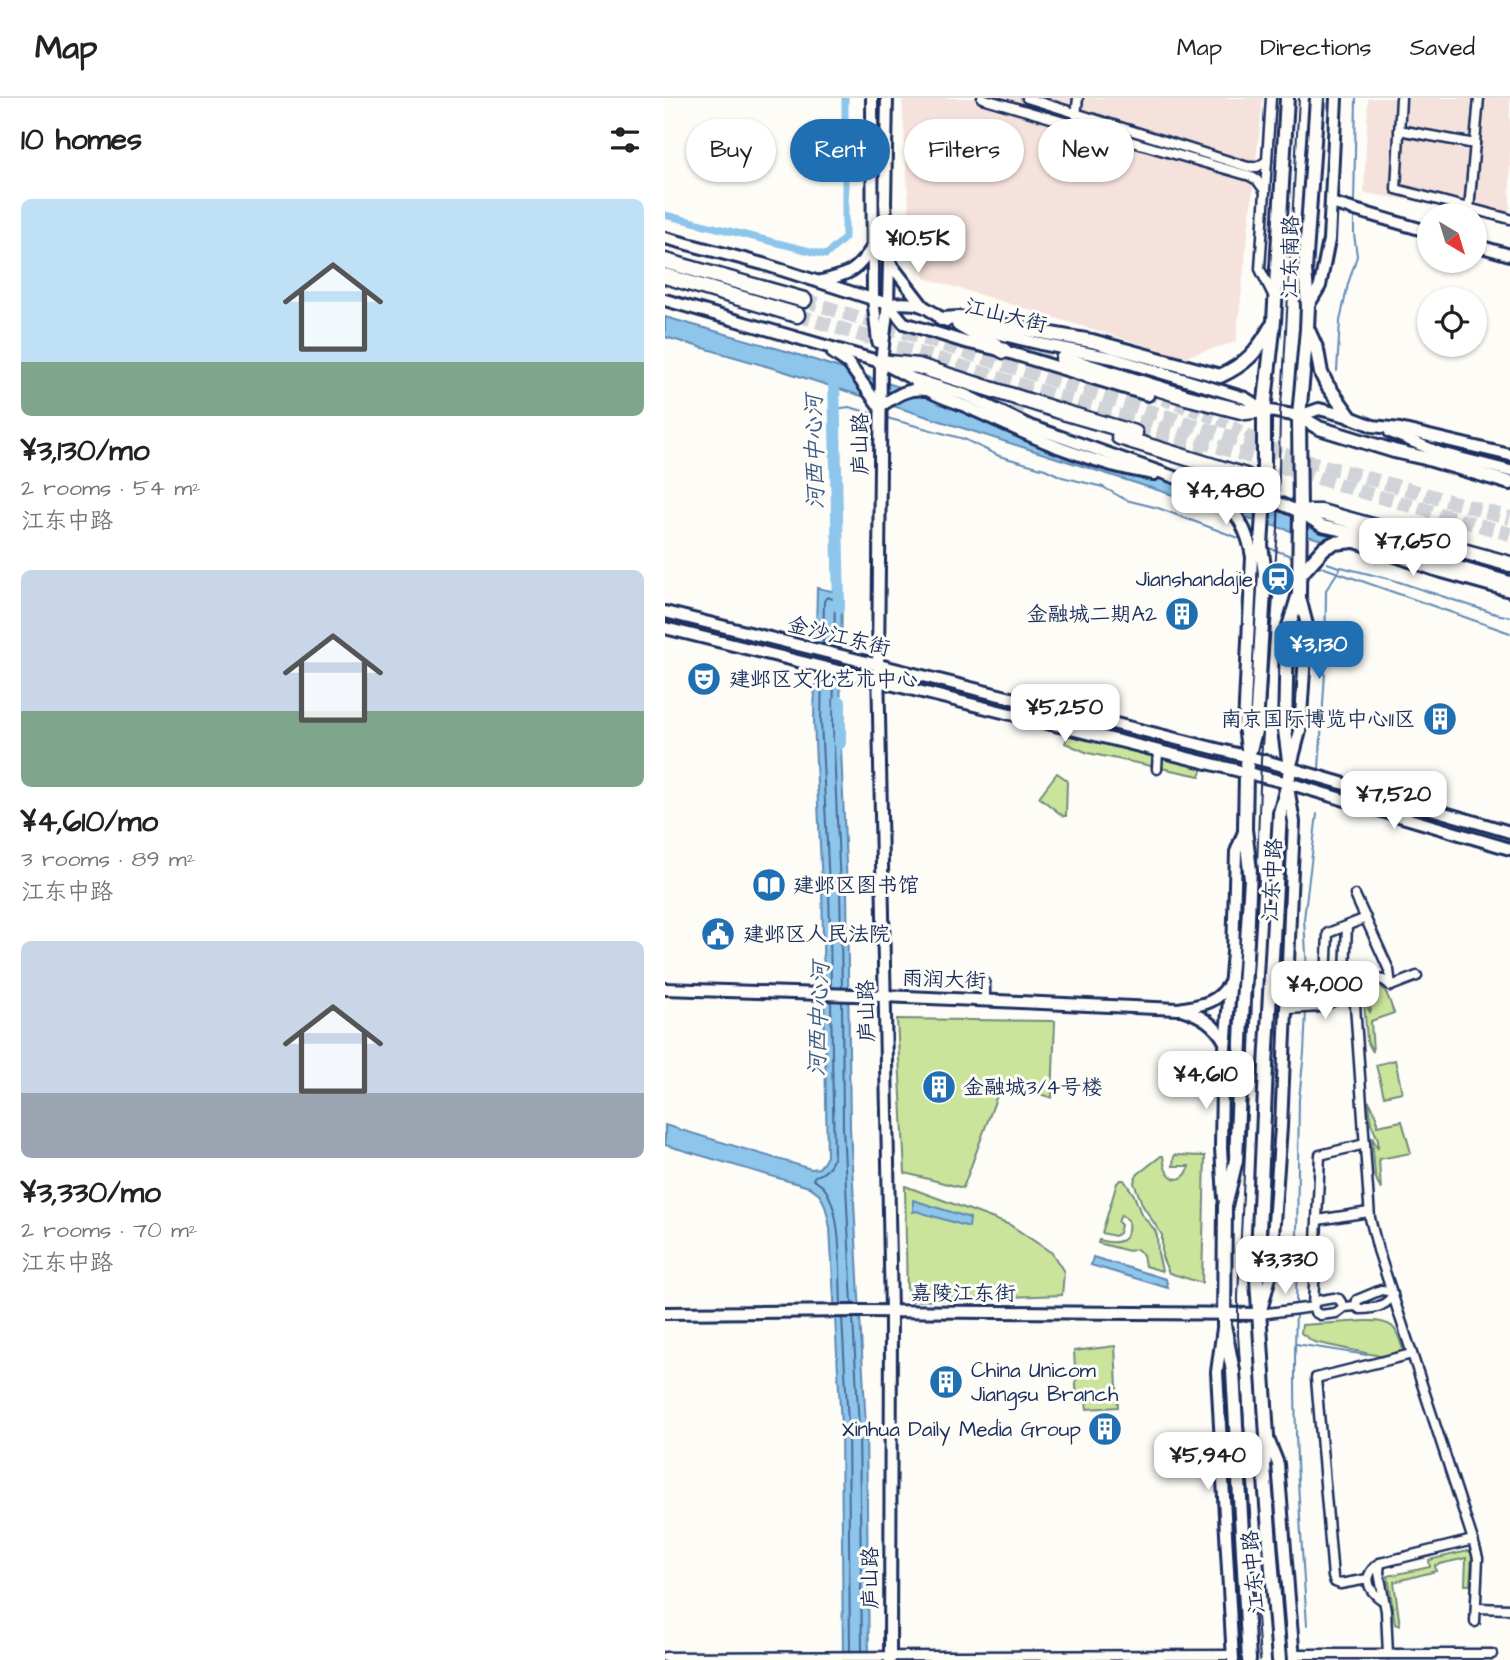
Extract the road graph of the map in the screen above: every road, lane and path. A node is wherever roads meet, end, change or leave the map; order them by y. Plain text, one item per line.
1 (872, 98) edge
2 (887, 98) edge
3 (982, 98) edge
4 (1027, 98) edge
5 (1078, 98) edge
6 (1271, 98) edge
7 (1287, 98) edge
8 (1317, 98) edge
9 (1336, 98) edge
10 (1401, 98) edge
11 (1479, 98) edge
12 (1077, 113) junction
13 (1054, 119) edge
14 (1076, 119) edge
15 (1399, 131) junction
16 (1134, 142) edge
17 (1475, 144) junction
18 (1266, 161) junction
19 (1265, 191) junction
20 (1447, 203) edge
21 (1470, 203) edge
22 (1335, 204) junction
23 (1487, 213) edge
24 (1510, 219) edge
25 (1417, 228) edge
26 (665, 238) edge
27 (874, 245) junction
28 (1487, 248) edge
29 (1510, 255) edge
30 (665, 261) edge
31 (889, 262) junction
32 (665, 276) edge
33 (820, 282) junction
34 (1275, 297) junction
35 (873, 298) junction
36 (665, 300) edge
37 (804, 300) tunnel mouth
38 (888, 304) junction
39 (923, 306) junction
40 (1308, 306) junction
41 (797, 315) tunnel mouth
42 (941, 318) junction
43 (1274, 321) junction
44 (959, 324) junction
45 (1307, 329) junction
46 (822, 345) junction
47 (1004, 351) junction
48 (1063, 359) tunnel mouth
49 (881, 362) junction
50 (1268, 374) joint
51 (911, 378) junction
52 (925, 390) junction
53 (1148, 395) tunnel mouth
54 (880, 406) junction
55 (1031, 410) tunnel mouth
56 (1264, 410) junction
57 (1299, 416) junction
58 (1350, 416) junction
59 (1373, 426) junction
60 (1135, 433) tunnel mouth
61 (1510, 456) edge
62 (1510, 471) edge
63 (1177, 478) junction
64 (1510, 483) edge
65 (1217, 491) junction
66 (1264, 497) junction
67 (1300, 512) junction
68 (1332, 529) junction
69 (1353, 541) junction
70 (1261, 546) junction
71 (1252, 557) junction
72 (1510, 564) edge
73 (1299, 576) junction
74 (1510, 582) edge
75 (1510, 591) edge
76 (1299, 594) junction
77 (665, 612) edge
78 (665, 628) edge
79 (878, 666) junction
80 (878, 682) junction
81 (1158, 751) junction
82 (1248, 757) junction
83 (1290, 768) junction
84 (1157, 769) dead end
85 (1246, 773) junction
86 (1288, 783) junction
87 (1245, 829) junction
88 (1510, 832) edge
89 (1510, 849) edge
90 (1355, 895) dead end
91 (1366, 918) junction
92 (1347, 926) junction
93 (1345, 972) dead end
94 (1417, 975) dead end
95 (1231, 981) junction
96 (985, 983) dead end
97 (1391, 986) junction
98 (665, 989) edge
99 (1354, 991) junction
100 (884, 996) junction
101 (985, 1000) junction
102 (1325, 1005) junction
103 (1178, 1009) junction
104 (1286, 1009) junction
105 (1226, 1043) junction
106 (1365, 1144) junction
107 (1225, 1206) junction
108 (1369, 1212) junction
109 (1318, 1220) junction
110 (1393, 1294) junction
111 (1356, 1306) junction
112 (1313, 1307) junction
113 (1344, 1307) junction
114 (891, 1312) junction
115 (665, 1313) edge
116 (1260, 1314) junction
117 (1224, 1319) junction
118 (1412, 1354) junction
119 (1267, 1436) junction
120 (1473, 1540) junction
121 (1380, 1563) junction
122 (1368, 1578) junction
123 (1384, 1601) junction
124 (1476, 1608) junction
125 (1510, 1609) edge
126 (1475, 1622) dead end
127 (1388, 1654) junction
128 (1492, 1654) dead end
129 (665, 1657) edge
130 (1233, 1657) edge
131 (1294, 1657) edge
132 (889, 1658) edge
133 (1063, 1658) edge
134 (1079, 1658) edge
135 (1249, 1660) edge
136 (1279, 1660) edge

1 - 27 main road, 庐山路
2 - 31 main road, 庐山路
3 - 13 street
4 - 12 street
5 - 12 street
6 - 18 street
7 - 34 main road, 江东南路
8 - 40 main road, 江东南路
9 - 22 main road
10 - 15 street
11 - 17 street
12 - 14 street
12 - 18 street
15 - 17 street
15 - 20 street
16 - 19 street
17 - 21 street
18 - 19 street
19 - 34 street
22 - 25 main road
22 - 40 main road
23 - 24 street
26 - 33 main road
27 - 33 main road
27 - 35 main road, 庐山路
28 - 29 main road
30 - 37 highway
31 - 38 main road, 庐山路
31 - 39 main road
32 - 41 highway
33 - 35 main road
34 - 43 main road, 江东南路
35 - 38 main road
35 - 49 main road, 庐山路
36 - 46 main road
38 - 39 main road
38 - 47 main road
38 - 49 main road, 庐山路
39 - 42 main road, 江山大街
40 - 45 main road, 江东南路
42 - 43 main road
42 - 44 main road, 江山大街
43 - 50 main road, 江东南路
44 - 47 highway
44 - 56 main road, 江山大街
45 - 57 main road, 江东南路
45 - 58 main road
46 - 49 main road
46 - 54 main road
47 - 53 main road
48 - 56 highway
49 - 51 main road
49 - 54 main road, 庐山路
49 - 60 highway
50 - 56 main road, 江东中路
51 - 52 main road
51 - 63 main road
52 - 54 main road
52 - 63 main road
54 - 79 main road, 庐山路
55 - 66 highway
56 - 57 main road, 江山大街
56 - 66 main road, 江东中路
57 - 58 main road, 江山大街
57 - 64 main road
57 - 67 main road, 江东南路
58 - 59 main road, 江山大街
59 - 61 main road
59 - 62 main road
63 - 65 main road
65 - 66 main road
65 - 71 main road
66 - 67 main road
66 - 70 main road, 江东中路
67 - 68 main road
67 - 72 highway
67 - 73 main road, 江东中路
68 - 69 main road
68 - 74 main road
69 - 73 main road
69 - 75 main road
70 - 71 main road
70 - 82 main road, 江东中路
71 - 82 main road
73 - 76 main road, 江东中路
76 - 83 main road, 江东中路
76 - 83 main road, 江东中路
77 - 79 main road, 金沙江东街
78 - 80 main road, 金沙江东街
79 - 80 main road, 庐山路
79 - 82 main road, 金沙江东街
80 - 81 main road, 金沙江东街
80 - 100 main road, 庐山路
81 - 84 street
81 - 85 main road, 金沙江东街
82 - 83 main road, 金沙江东街
82 - 85 main road, 江东中路
83 - 86 main road, 江东中路
83 - 88 main road, 金沙江东街
85 - 86 main road, 金沙江东街
85 - 87 main road, 江东中路
86 - 89 main road, 金沙江东街
86 - 104 main road, 江东中路
86 - 116 main road, 江东中路
87 - 95 main road, 江东中路
87 - 107 main road, 江东中路
90 - 91 street
91 - 92 street
91 - 97 street
92 - 93 street
92 - 102 street
94 - 97 street
95 - 103 main road
95 - 105 main road, 江东中路
96 - 101 street
97 - 99 street
98 - 100 main road, 雨润大街
99 - 102 street
99 - 106 street
100 - 101 main road, 雨润大街
100 - 114 main road, 庐山路
101 - 103 main road, 雨润大街
102 - 104 street
103 - 105 main road
104 - 116 main road, 江东中路
105 - 107 main road, 江东中路
106 - 108 street
106 - 109 street
107 - 117 main road, 江东中路
108 - 109 street
108 - 110 street
109 - 112 street
110 - 111 street
110 - 111 street
110 - 118 street
111 - 113 street
112 - 113 street
112 - 113 street
112 - 116 street
114 - 115 main road, 嘉陵江东街
114 - 117 main road, 嘉陵江东街
114 - 132 main road, 庐山路
116 - 117 main road, 嘉陵江东街
116 - 119 main road, 江东中路
117 - 130 main road, 江东中路
117 - 135 main road, 江东中路
118 - 120 street
118 - 122 street
119 - 131 main road
119 - 136 main road, 江东中路
120 - 121 street
120 - 124 street
121 - 122 street
121 - 123 street
122 - 123 street
123 - 127 street
124 - 125 street
124 - 126 street
127 - 128 street
127 - 131 street
129 - 132 street
130 - 134 street
132 - 133 street
133 - 134 street

